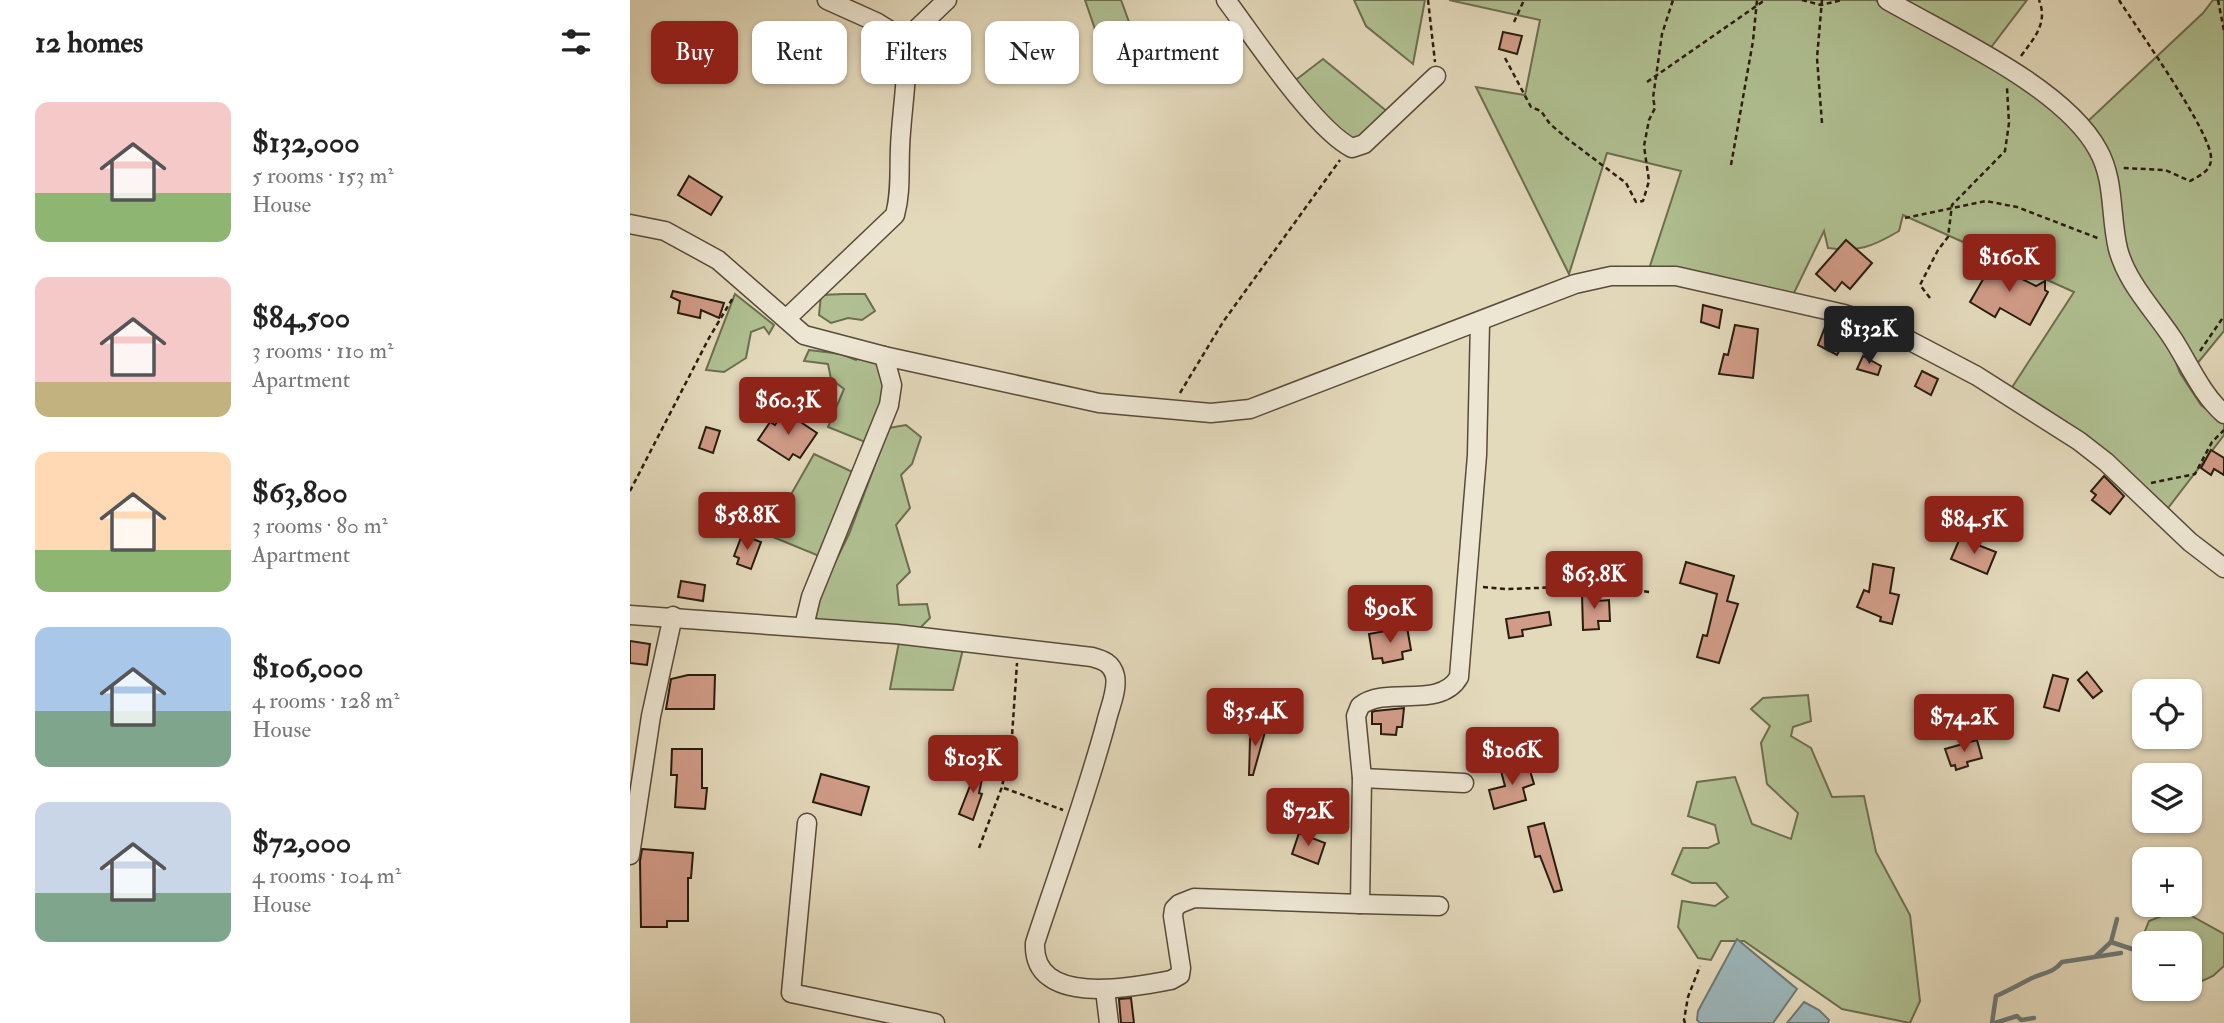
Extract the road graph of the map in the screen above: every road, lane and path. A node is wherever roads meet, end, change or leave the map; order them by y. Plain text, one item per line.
1 (827, 0) edge
2 (947, 0) edge
3 (1226, 0) edge
4 (1428, 0) edge
5 (1524, 0) edge
6 (1673, 0) edge
7 (1757, 0) edge
8 (1765, 0) edge
9 (1802, 0) edge
10 (1822, 0) edge
11 (1842, 0) edge
12 (1887, 0) edge
13 (2039, 0) edge
14 (2119, 0) edge
15 (2218, 0) edge
16 (1821, 5) junction
17 (1756, 8) junction
18 (874, 21) edge
19 (925, 21) edge
20 (1514, 22) dead end
21 (2224, 31) edge
22 (1505, 58) dead end
23 (2005, 67) junction
24 (1657, 75) junction
25 (1436, 76) joint
26 (1647, 82) dead end
27 (906, 84) edge
28 (1822, 123) dead end
29 (1352, 148) junction
30 (1731, 165) dead end
31 (2108, 172) junction
32 (1951, 208) junction
33 (1905, 218) dead end
34 (630, 224) edge
35 (2117, 241) junction
36 (743, 281) junction
37 (1930, 298) dead end
38 (2224, 316) edge
39 (786, 319) junction
40 (1480, 322) junction
41 (884, 356) junction
42 (2190, 366) junction
43 (1169, 411) junction
44 (2224, 414) edge
45 (2224, 430) edge
46 (630, 491) edge
47 (2136, 491) junction
48 (2224, 568) edge
49 (1466, 585) junction
50 (1650, 592) dead end
51 (630, 615) edge
52 (673, 616) junction
53 (804, 626) junction
54 (1017, 649) junction
55 (1362, 778) junction
56 (1464, 783) dead end
57 (1002, 787) junction
58 (1076, 815) junction
59 (807, 823) dead end
60 (979, 848) dead end
61 (630, 855) edge
62 (1360, 904) junction
63 (1439, 906) dead end
64 (1700, 966) dead end
65 (1105, 990) junction
66 (935, 1023) edge
67 (1109, 1023) edge
68 (1685, 1023) edge

1 - 18 street
2 - 19 street
3 - 29 street
4 - 25 path
5 - 20 path
6 - 24 path
7 - 17 path
8 - 17 path
9 - 16 path
10 - 16 path
11 - 16 path
12 - 23 street
13 - 23 path
14 - 31 path
15 - 21 path
16 - 28 path
17 - 24 path
17 - 30 path
22 - 24 path
23 - 31 street
23 - 32 path
24 - 26 path
25 - 29 street
27 - 39 street
29 - 43 path
31 - 35 street
32 - 33 path
32 - 35 path
32 - 37 path
34 - 36 street
35 - 42 street
36 - 39 street
36 - 46 path
38 - 42 path
39 - 41 street
40 - 43 street
40 - 47 street
40 - 49 street
41 - 43 street
41 - 53 street
42 - 44 street
45 - 47 path
47 - 48 street
49 - 50 path
49 - 55 street
51 - 52 street
52 - 53 street
52 - 61 street
53 - 54 street
54 - 57 path
54 - 58 street
55 - 56 street
55 - 62 street
57 - 58 path
57 - 60 path
58 - 65 street
59 - 66 street
62 - 63 street
62 - 65 street
64 - 68 path
65 - 67 street

